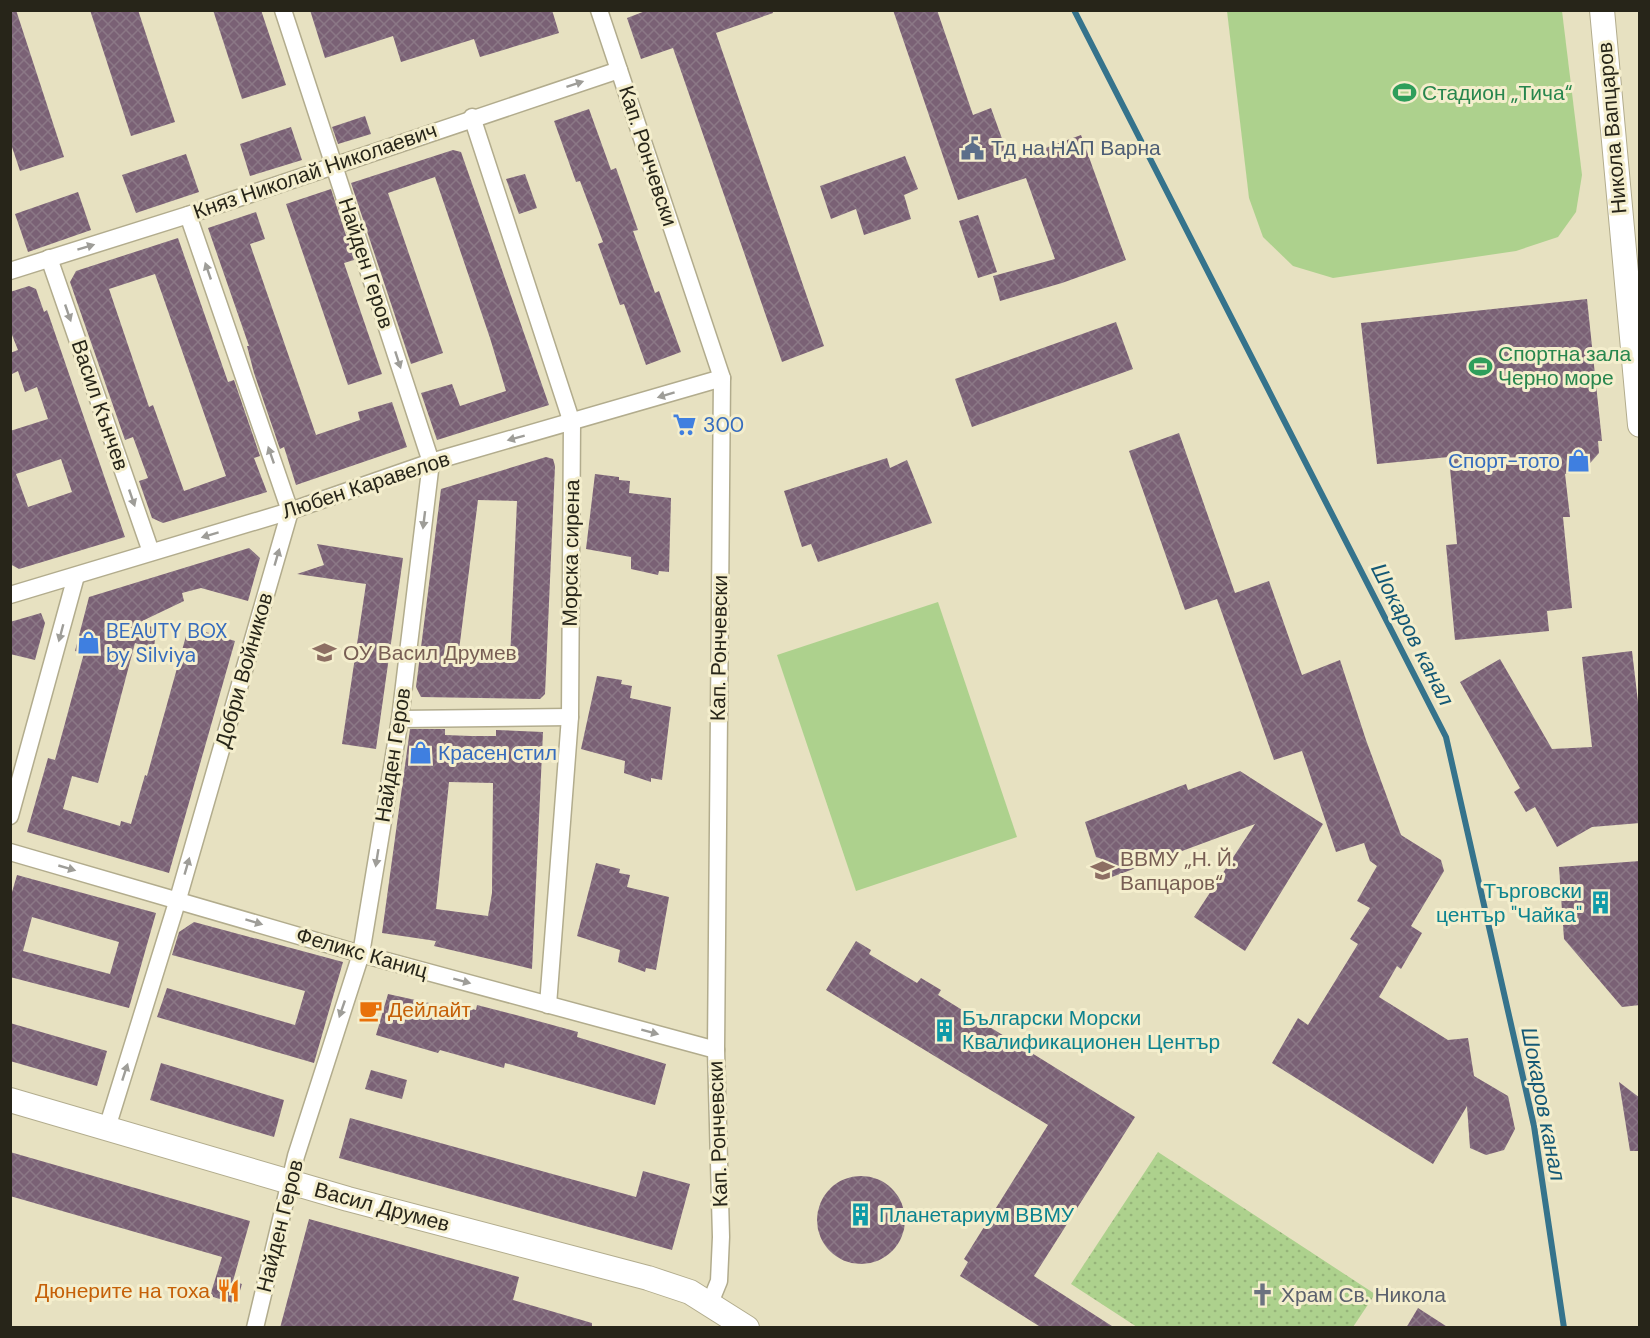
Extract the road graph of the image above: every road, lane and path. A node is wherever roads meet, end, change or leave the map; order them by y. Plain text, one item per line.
1 (283, 10) edge
2 (599, 10) edge
3 (1602, 10) edge
4 (619, 70) junction
5 (472, 117) junction
6 (334, 165) junction
7 (189, 215) junction
8 (49, 258) junction
9 (10, 271) edge
10 (722, 378) junction
11 (573, 423) junction
12 (1640, 425) edge
13 (430, 462) junction
14 (290, 511) junction
15 (151, 552) junction
16 (76, 576) junction
17 (10, 595) edge
18 (570, 717) junction
19 (400, 719) junction
20 (10, 816) edge
21 (10, 852) edge
22 (178, 899) junction
23 (361, 954) junction
24 (548, 1005) junction
25 (716, 1050) junction
26 (10, 1100) edge
27 (106, 1128) junction
28 (290, 1182) junction
29 (710, 1303) junction
30 (255, 1328) edge
31 (747, 1328) edge

1 - 6 street, Найден Геров
2 - 4 street, Кап. Рончевски
3 - 12 street, Никола Вапцаров
5 -> 4 street, Княз Николай Николаевич
4 - 10 street, Кап. Рончевски
5 - 6 street, Княз Николай Николаевич
5 - 11 street, Морска сирена
6 - 7 street, Княз Николай Николаевич
6 -> 13 street, Найден Геров
8 -> 7 street, Княз Николай Николаевич
14 -> 7 street
8 - 9 street, Княз Николай Николаевич
8 -> 15 street, Васил Кънчев
10 -> 11 street, Любен Каравелов
10 - 25 street, Кап. Рончевски
11 -> 13 street, Любен Каравелов
11 - 18 street, Морска сирена
13 - 14 street, Любен Каравелов
13 -> 19 street, Найден Геров
14 -> 15 street, Любен Каравелов
22 -> 14 street, Добри Войников
15 - 16 street, Любен Каравелов
16 - 17 street, Любен Каравелов
16 -> 20 street
18 - 19 street
18 - 24 street, Морска сирена
19 -> 23 street, Найден Геров
21 -> 22 street, Феликс Каниц
22 -> 23 street, Феликс Каниц
27 -> 22 street, Добри Войников
23 -> 24 street, Феликс Каниц
23 -> 28 street, Найден Геров
24 -> 25 street, Феликс Каниц
25 - 29 street, Кап. Рончевски
26 - 27 street, Васил Друмев
27 - 28 street, Васил Друмев
28 - 29 street, Васил Друмев
28 - 30 street, Найден Геров
29 - 31 street, Васил Друмев

